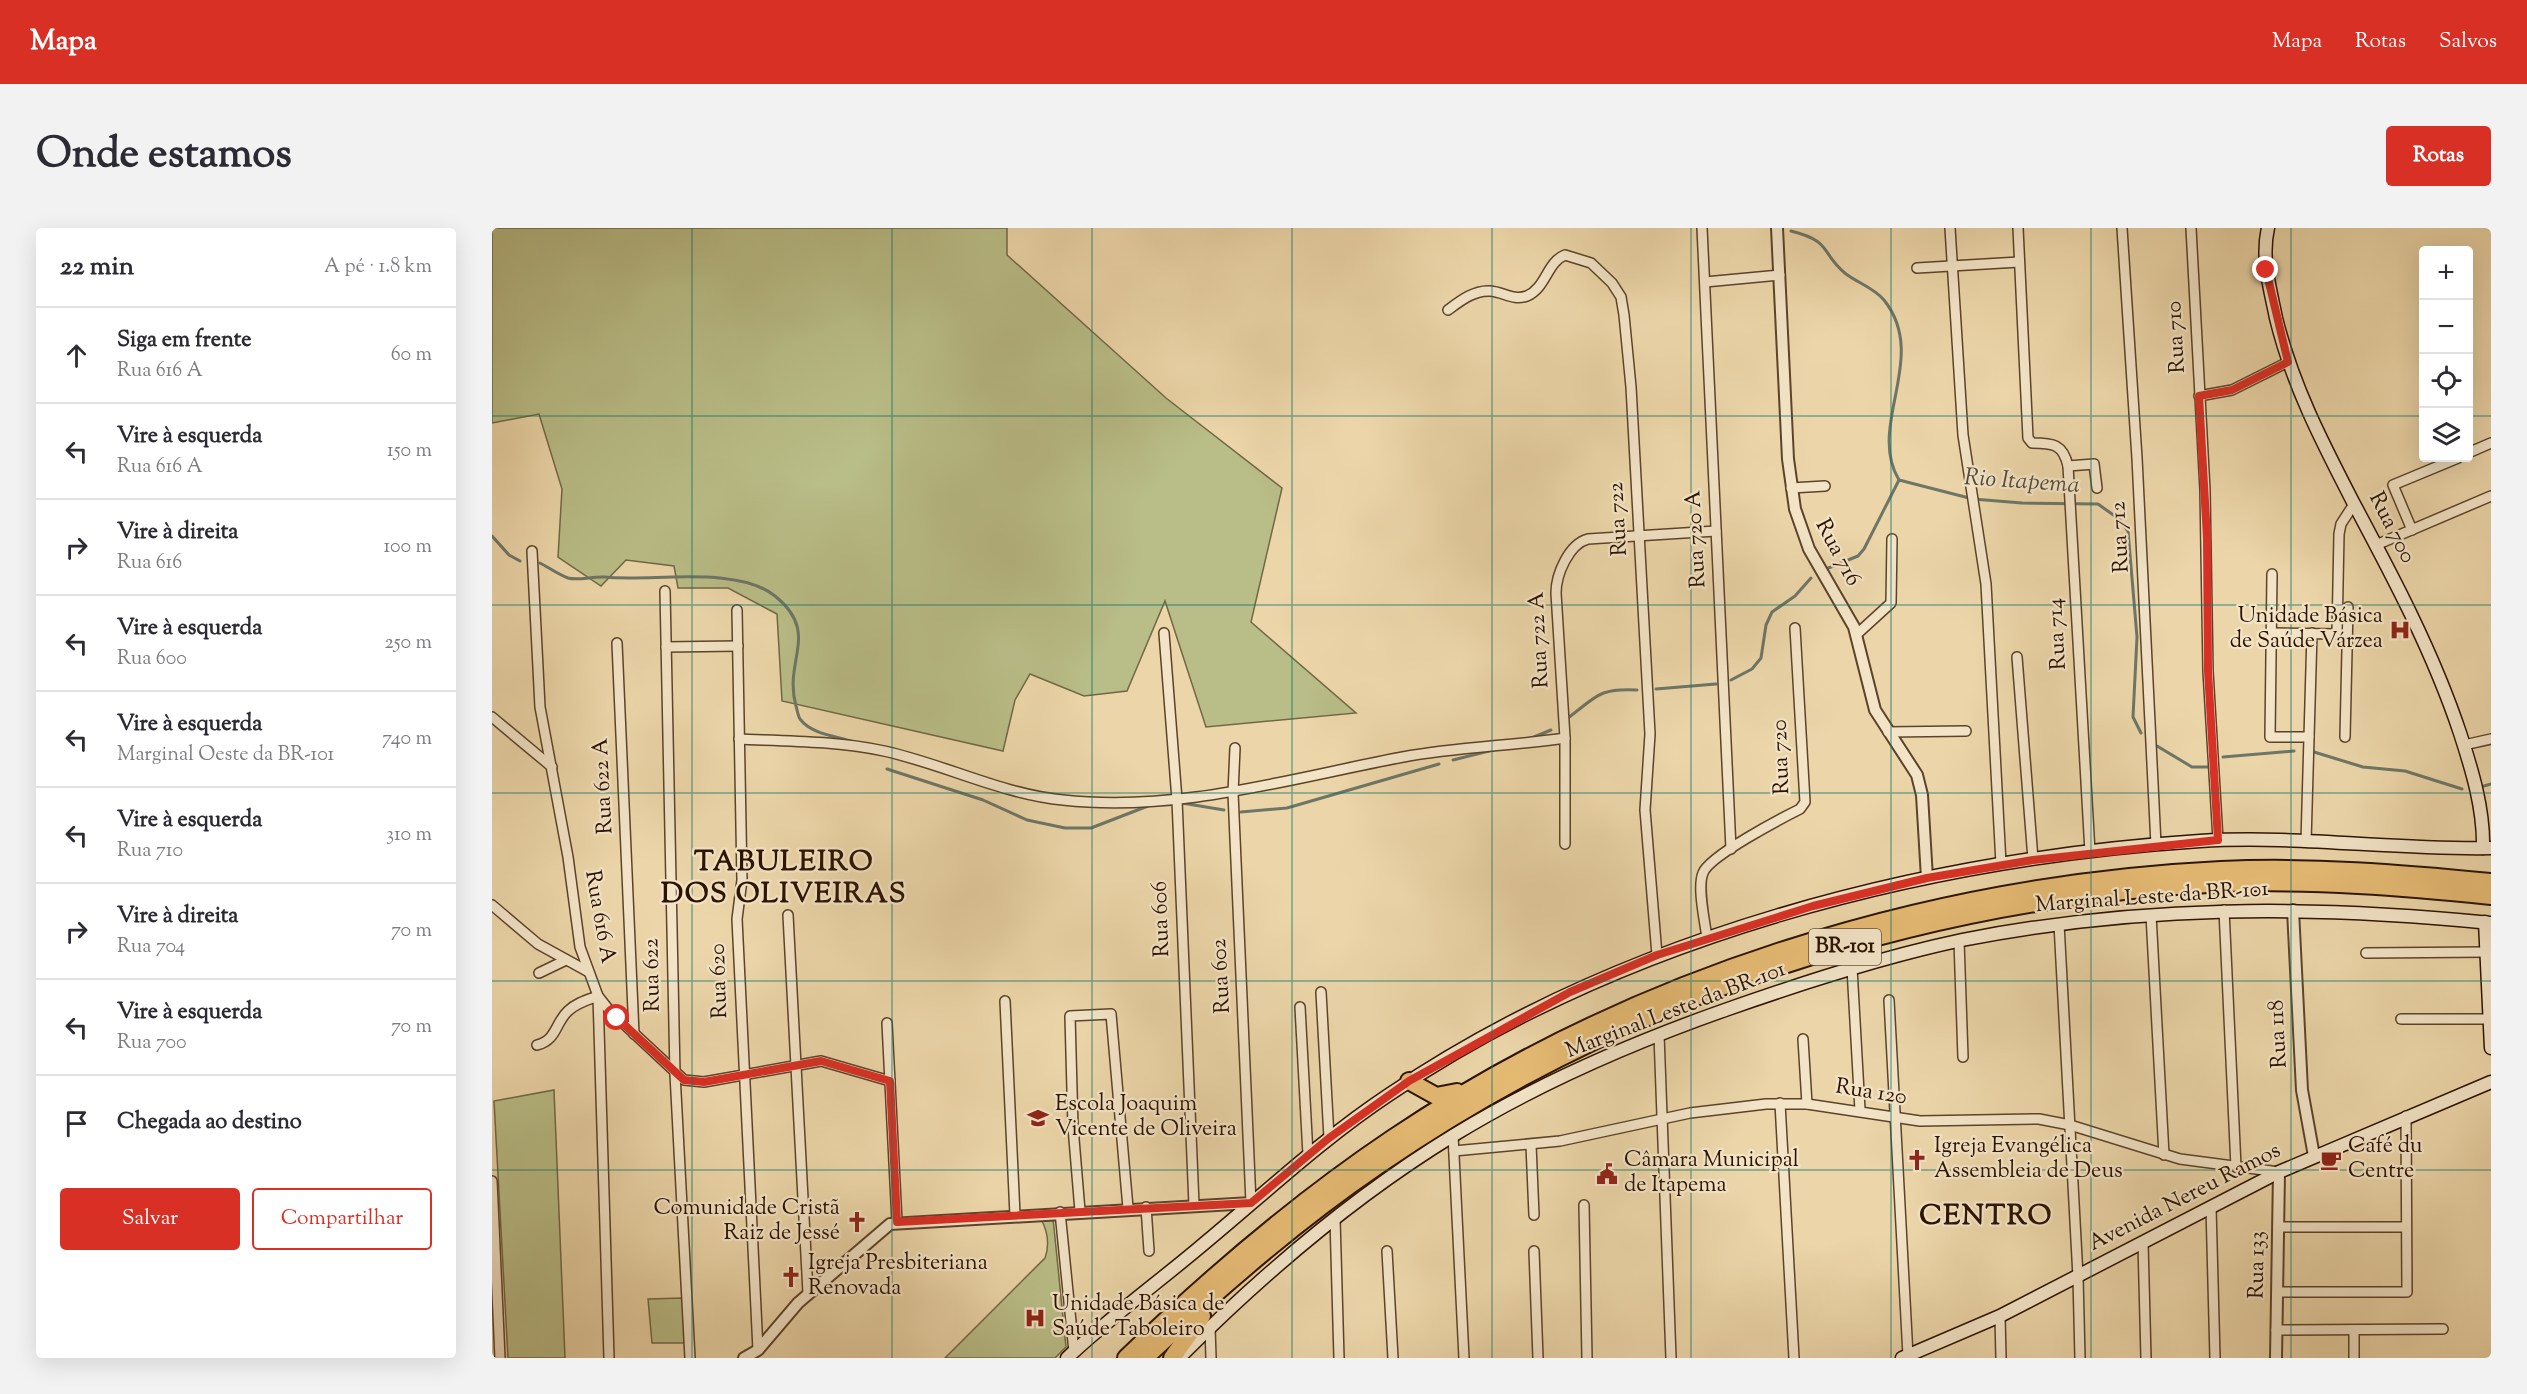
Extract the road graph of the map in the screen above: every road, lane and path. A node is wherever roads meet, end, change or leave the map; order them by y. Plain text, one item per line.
1 (1702, 228) edge
2 (1778, 228) edge
3 (1950, 228) edge
4 (2018, 228) edge
5 (2122, 228) edge
6 (2191, 228) edge
7 (2268, 228) edge
8 (2019, 262) junction
9 (1953, 266) junction
10 (1917, 268) dead end
11 (1780, 275) junction
12 (1705, 282) junction
13 (1448, 310) dead end
14 (2288, 362) junction
15 (2199, 396) junction
16 (2491, 443) edge
17 (2473, 451) edge
18 (2448, 462) edge
19 (2068, 466) junction
20 (1825, 486) dead end
21 (1791, 488) junction
22 (2097, 488) dead end
23 (2491, 496) edge
24 (2354, 504) junction
25 (2412, 530) junction
26 (1716, 531) junction
27 (1639, 535) junction
28 (1892, 538) dead end
29 (2376, 545) junction
30 (532, 551) dead end
31 (2272, 574) dead end
32 (665, 591) dead end
33 (2348, 607) dead end
34 (737, 610) dead end
35 (1795, 628) dead end
36 (1164, 633) dead end
37 (2271, 633) junction
38 (2312, 633) junction
39 (2337, 634) junction
40 (1856, 635) junction
41 (2348, 637) junction
42 (617, 643) dead end
43 (738, 646) junction
44 (666, 647) junction
45 (2017, 657) dead end
46 (492, 717) edge
47 (1966, 731) dead end
48 (1888, 732) junction
49 (2309, 737) junction
50 (2345, 737) dead end
51 (1565, 738) junction
52 (739, 739) junction
53 (2491, 739) edge
54 (2464, 745) junction
55 (1235, 748) dead end
56 (552, 767) junction
57 (1233, 793) junction
58 (1177, 800) junction
59 (2218, 840) junction
60 (2306, 842) junction
61 (2487, 842) edge
62 (1565, 844) dead end
63 (2156, 845) junction
64 (1731, 849) junction
65 (2090, 852) junction
66 (2033, 860) junction
67 (2001, 864) junction
68 (1927, 878) junction
69 (2491, 882) edge
70 (2491, 896) edge
71 (492, 905) edge
72 (2224, 910) junction
73 (2293, 910) junction
74 (788, 915) dead end
75 (2151, 915) junction
76 (2488, 922) edge
77 (2059, 924) junction
78 (1707, 938) junction
79 (1959, 941) junction
80 (2486, 952) junction
81 (2366, 953) dead end
82 (1657, 955) junction
83 (566, 960) junction
84 (1852, 968) junction
85 (587, 971) junction
86 (539, 973) dead end
87 (1321, 992) dead end
88 (598, 996) junction
89 (1888, 1000) dead end
90 (1005, 1001) dead end
91 (1300, 1007) dead end
92 (2401, 1018) dead end
93 (2490, 1019) edge
94 (887, 1023) dead end
95 (634, 1034) junction
96 (1659, 1035) junction
97 (1803, 1039) dead end
98 (537, 1045) dead end
99 (2491, 1048) edge
100 (1963, 1057) dead end
101 (796, 1067) junction
102 (675, 1074) junction
103 (744, 1076) junction
104 (890, 1081) junction
105 (1409, 1081) junction
106 (2491, 1082) edge
107 (1475, 1087) junction
108 (1780, 1103) junction
109 (1807, 1104) junction
110 (1860, 1110) junction
111 (2406, 1116) junction
112 (1662, 1117) junction
113 (1895, 1118) junction
114 (2070, 1125) junction
115 (1453, 1135) junction
116 (1329, 1138) junction
117 (1532, 1145) junction
118 (1454, 1151) junction
119 (1308, 1155) junction
120 (2164, 1155) junction
121 (2314, 1156) junction
122 (2236, 1167) junction
123 (2279, 1172) junction
124 (492, 1182) edge
125 (1251, 1203) junction
126 (1194, 1205) junction
127 (1584, 1205) dead end
128 (1146, 1207) junction
129 (2211, 1207) junction
130 (1128, 1208) junction
131 (1080, 1211) junction
132 (1060, 1212) junction
133 (1015, 1215) junction
134 (1534, 1215) dead end
135 (1335, 1219) junction
136 (897, 1222) junction
137 (2278, 1227) junction
138 (2406, 1227) junction
139 (2143, 1244) junction
140 (1270, 1247) junction
141 (1149, 1251) dead end
142 (1387, 1251) dead end
143 (1534, 1251) dead end
144 (2078, 1277) junction
145 (2277, 1292) junction
146 (808, 1293) junction
147 (2000, 1316) junction
148 (1210, 1327) junction
149 (2443, 1329) dead end
150 (2276, 1330) junction
151 (2354, 1330) junction
152 (758, 1354) edge
153 (1071, 1355) edge
154 (1921, 1355) edge
155 (1905, 1357) edge
156 (500, 1358) edge
157 (609, 1358) edge
158 (690, 1358) edge
159 (744, 1358) edge
160 (1126, 1358) edge
161 (1145, 1358) edge
162 (1172, 1358) edge
163 (1178, 1358) edge
164 (1211, 1358) edge
165 (1339, 1358) edge
166 (1393, 1358) edge
167 (1464, 1358) edge
168 (1538, 1358) edge
169 (1587, 1358) edge
170 (1671, 1358) edge
171 (1794, 1358) edge
172 (2001, 1358) edge
173 (2080, 1358) edge
174 (2146, 1358) edge
175 (2215, 1358) edge
176 (2276, 1358) edge
177 (2354, 1358) edge

1 - 12 street, Rua 720 A
2 - 11 street, Rua 716
3 - 9 street
4 - 8 street
5 - 63 street, Rua 712
6 - 15 street, Rua 710
7 - 14 main road, Rua 700
8 - 9 street
8 - 19 street
9 - 10 street
9 - 67 street
11 - 12 street
11 - 21 street, Rua 716
12 - 26 street, Rua 720 A
13 - 27 street, Rua 722
14 - 15 street
14 - 24 main road, Rua 700
15 - 59 street, Rua 710
16 - 17 street
18 - 25 street
19 - 22 street
19 - 65 street, Rua 714
20 - 21 street
21 - 40 street, Rua 716
23 - 25 street
24 - 29 main road, Rua 700
24 - 39 street
25 - 29 street
26 - 27 street, Rua 722 A
26 - 64 street, Rua 720 A
27 - 51 street, Rua 722 A
27 - 82 street, Rua 722
28 - 40 street
29 - 54 main road, Rua 700
30 - 56 street, Rua 616 A
31 - 37 street
32 - 44 street, Rua 622
33 - 41 street
34 - 43 street, Rua 620
35 - 64 street, Rua 720
36 - 58 street, Rua 606
37 - 38 street
37 - 49 street
38 - 39 street
38 - 49 street
39 - 41 street
40 - 48 street, Rua 716
41 - 50 street
42 - 95 street, Rua 622 A
43 - 44 street
43 - 52 street, Rua 620
44 - 102 street, Rua 622
45 - 66 street
46 - 56 street
47 - 48 street
48 - 68 street, Rua 716
49 - 60 street
51 - 57 street
51 - 62 street, Rua 722 A
52 - 58 street
52 - 103 street, Rua 620
53 - 54 street
54 - 61 main road, Rua 700
55 - 57 street, Rua 602
56 - 85 street, Rua 616 A
57 - 58 street
57 - 125 street, Rua 602
58 - 126 street, Rua 606
59 - 60 main road
59 - 63 main road
60 - 61 main road
63 - 65 main road
64 - 78 street, Rua 720
65 - 66 main road
66 - 67 main road
67 - 68 main road
68 - 78 main road
69 - 107 highway, BR-101
70 - 140 highway, BR-101
71 - 83 street
72 - 73 main road, Marginal Leste da BR-101
72 - 75 main road, Marginal Leste da BR-101
72 - 122 street
73 - 76 main road, Marginal Leste da BR-101
73 - 121 street, Rua 118
74 - 101 street
75 - 77 main road, Marginal Leste da BR-101
75 - 120 street
76 - 80 main road
77 - 79 main road, Marginal Leste da BR-101
77 - 114 street
78 - 82 main road
79 - 84 main road, Marginal Leste da BR-101
79 - 100 street
80 - 81 street
80 - 93 main road
82 - 105 main road
83 - 85 street
83 - 86 street
84 - 96 main road, Marginal Leste da BR-101
84 - 110 street
85 - 88 street, Rua 616 A
87 - 116 street
88 - 95 street, Rua 616 A
88 - 98 street
88 - 157 street
89 - 113 street
90 - 133 street
91 - 119 street
92 - 93 street
93 - 99 main road
94 - 104 street
95 - 102 street, Rua 616 A
96 - 112 street
96 - 115 main road, Marginal Leste da BR-101
97 - 109 street
101 - 103 street, Rua 616 A
101 - 104 street, Rua 616 A
101 - 146 street
102 - 103 street, Rua 616 A
102 - 158 street, Rua 622
103 - 152 street, Rua 620
104 - 136 street
105 - 107 highway
105 - 116 main road
106 - 111 main road, Avenida Nereu Ramos
107 - 160 highway, BR-101
108 - 109 street, Rua 120
108 - 112 street, Rua 120
108 - 171 street
109 - 110 street, Rua 120
110 - 113 street, Rua 120
111 - 121 main road, Avenida Nereu Ramos
111 - 138 street
112 - 117 street, Rua 120
112 - 170 street
113 - 114 street, Rua 120
113 - 155 street
114 - 120 street, Rua 120
114 - 144 street
115 - 118 street
115 - 135 main road, Marginal Leste da BR-101
116 - 119 main road
117 - 118 street, Rua 120
117 - 134 street
118 - 167 street
119 - 125 main road
120 - 122 street, Rua 120
121 - 123 main road, Avenida Nereu Ramos
122 - 123 street, Rua 120
123 - 129 main road, Avenida Nereu Ramos
123 - 137 street, Rua 133
124 - 156 street
125 - 126 street
125 - 153 main road
126 - 128 street
127 - 169 street
128 - 130 street
128 - 141 street
129 - 139 main road, Avenida Nereu Ramos
129 - 175 street
130 - 131 street
130 - 131 street
131 - 132 street
132 - 133 street
132 - 153 street
133 - 136 street
135 - 148 main road, Marginal Leste da BR-101
135 - 165 street
136 - 146 street
137 - 138 street
137 - 145 street, Rua 133
138 - 145 street
139 - 144 main road, Avenida Nereu Ramos
139 - 174 street
140 - 161 highway, BR-101
140 - 162 highway
142 - 166 street
143 - 168 street
144 - 147 main road, Avenida Nereu Ramos
144 - 173 street
145 - 150 street, Rua 133
146 - 152 street
147 - 154 main road, Avenida Nereu Ramos
147 - 172 street
148 - 163 main road, Marginal Leste da BR-101
148 - 164 street
149 - 151 street
150 - 151 street
150 - 176 street, Rua 133
151 - 177 street
152 - 159 street
154 - 155 main road, Avenida Nereu Ramos

